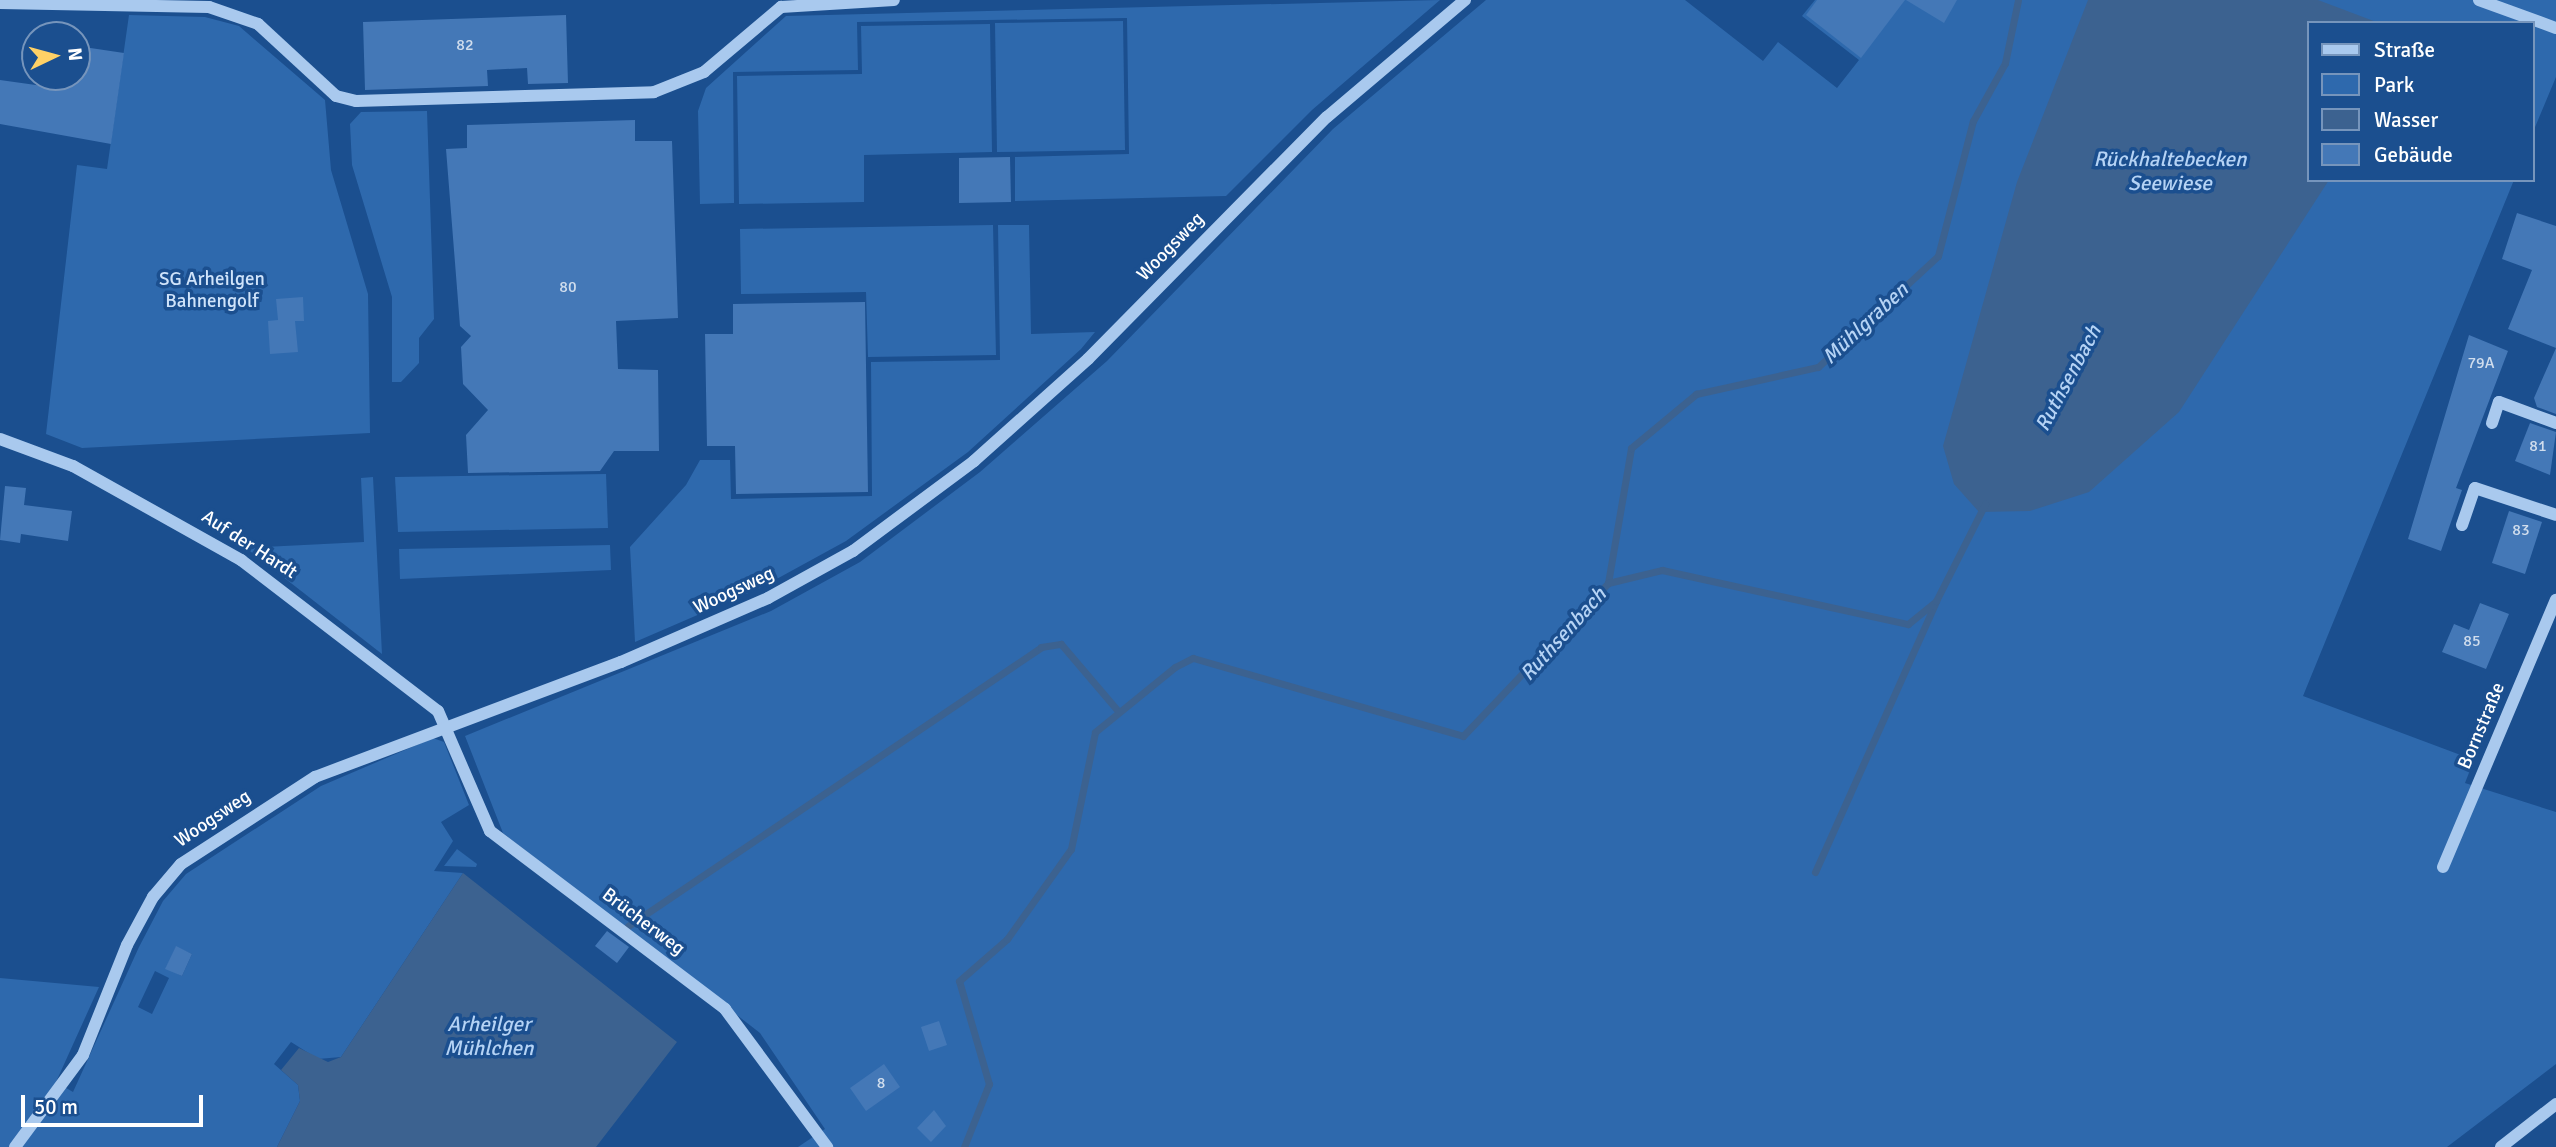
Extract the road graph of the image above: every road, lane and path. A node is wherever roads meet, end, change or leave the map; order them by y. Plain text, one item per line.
1 (894, 0) edge
2 (1465, 0) edge
3 (2479, 0) edge
4 (0, 3) edge
5 (2556, 28) edge
6 (2492, 423) dead end
7 (2556, 423) edge
8 (0, 439) edge
9 (2556, 515) edge
10 (2462, 525) dead end
11 (2556, 600) edge
12 (449, 726) junction
13 (2443, 867) dead end
14 (2556, 1104) edge
15 (15, 1147) edge
16 (827, 1147) edge
17 (2501, 1147) edge

1 - 4 street
2 - 12 street, Woogsweg
3 - 5 street
6 - 7 street
8 - 12 street, Auf der Hardt
9 - 10 street
11 - 13 street, Bornstraße
12 - 15 street, Woogsweg
12 - 16 street, Brücherweg
14 - 17 street

